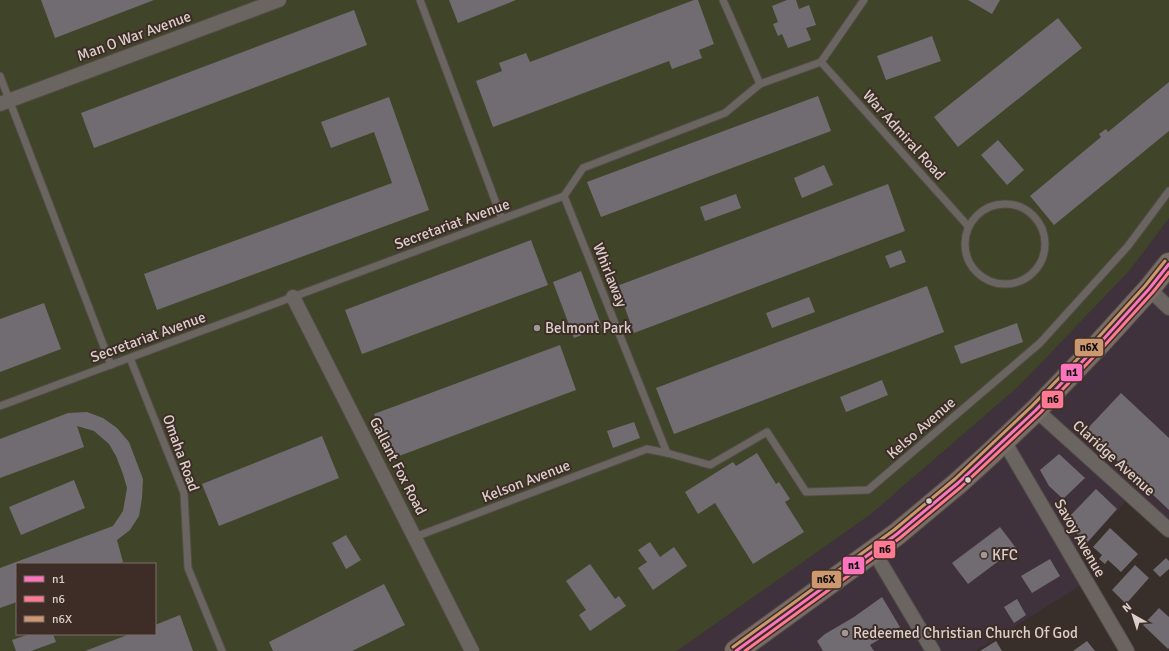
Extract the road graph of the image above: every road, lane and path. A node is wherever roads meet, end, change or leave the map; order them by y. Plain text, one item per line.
1 (279, 0) edge
2 (420, 0) edge
3 (723, 0) edge
4 (864, 0) edge
5 (821, 62) junction
6 (0, 76) edge
7 (760, 84) junction
8 (5, 103) edge
9 (1169, 191) edge
10 (564, 196) junction
11 (502, 219) junction
12 (968, 226) junction
13 (1169, 264) edge
14 (1149, 289) junction
15 (293, 297) junction
16 (1169, 308) edge
17 (130, 358) junction
18 (112, 365) junction
19 (0, 406) edge
20 (1036, 410) junction
21 (1004, 441) junction
22 (647, 450) joint
23 (667, 453) junction
24 (1169, 530) edge
25 (415, 537) junction
26 (873, 550) junction
27 (222, 651) edge
28 (472, 651) edge
29 (737, 651) edge
30 (933, 651) edge
31 (1128, 651) edge

1 - 8 street, Man O War Avenue
2 - 11 lane
3 - 7 lane
4 - 5 lane
5 - 7 lane
5 - 12 lane, War Admiral Road
6 - 8 lane
7 - 10 lane
8 - 18 lane
9 - 23 lane, Kelso Avenue
10 - 11 lane, Secretariat Avenue
10 - 23 lane, Whirlaway
11 - 15 lane, Secretariat Avenue
12 - 12 lane
13 - 14 main road
14 - 16 street
14 - 20 main road
15 - 17 lane, Secretariat Avenue
15 - 25 street, Gallant Fox Road
17 - 18 lane, Secretariat Avenue
17 - 27 lane, Omaha Road
18 - 19 lane, Secretariat Avenue
20 - 21 main road
20 - 24 street, Claridge Avenue
21 - 26 main road
21 - 31 street, Savoy Avenue
22 - 23 lane, Kelso Avenue
22 - 25 lane, Kelson Avenue
25 - 28 street, Gallant Fox Road
26 - 29 main road
26 - 30 street

